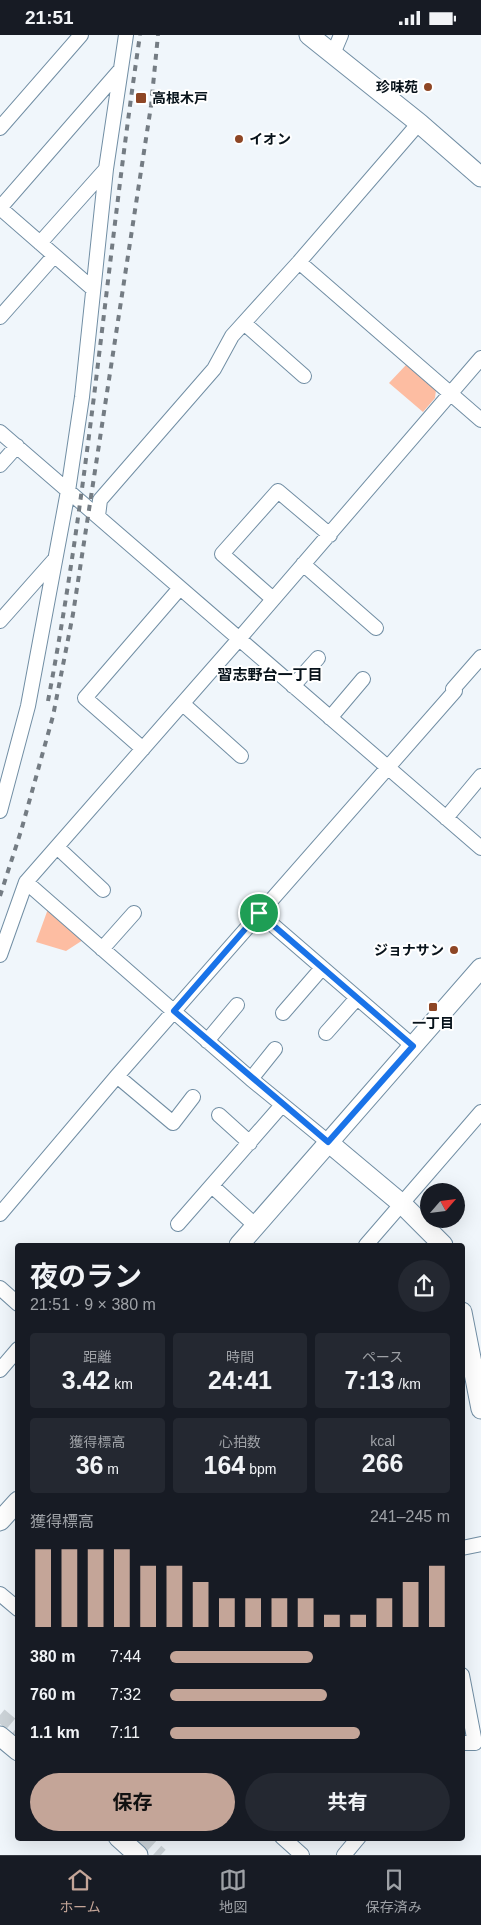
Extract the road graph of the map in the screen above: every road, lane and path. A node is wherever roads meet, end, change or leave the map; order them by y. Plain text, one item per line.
1 (81, 35) edge
2 (126, 35) edge
3 (309, 35) edge
4 (341, 35) edge
5 (333, 54) junction
6 (121, 69) junction
7 (418, 123) junction
8 (0, 128) edge
9 (106, 169) junction
10 (481, 177) edge
11 (0, 208) edge
12 (40, 243) junction
13 (54, 256) junction
14 (299, 262) junction
15 (93, 289) junction
16 (0, 317) edge
17 (244, 323) junction
18 (481, 359) edge
19 (304, 376) dead end
20 (451, 394) junction
21 (481, 420) edge
22 (0, 432) edge
23 (17, 447) junction
24 (0, 465) edge
25 (68, 491) junction
26 (98, 517) junction
27 (330, 535) junction
28 (55, 559) junction
29 (303, 564) junction
30 (180, 588) junction
31 (273, 599) junction
32 (0, 621) edge
33 (376, 628) dead end
34 (239, 639) junction
35 (481, 657) edge
36 (318, 658) dead end
37 (363, 679) dead end
38 (293, 686) junction
39 (182, 703) junction
40 (330, 718) junction
41 (144, 749) junction
42 (241, 756) dead end
43 (388, 768) junction
44 (481, 777) edge
45 (0, 811) edge
46 (446, 818) junction
47 (57, 847) junction
48 (481, 848) edge
49 (26, 882) junction
50 (103, 890) dead end
51 (134, 913) dead end
52 (259, 913) junction
53 (102, 949) junction
54 (0, 955) edge
55 (481, 967) edge
56 (322, 968) junction
57 (357, 998) junction
58 (237, 1005) dead end
59 (174, 1011) junction
60 (283, 1013) dead end
61 (326, 1033) dead end
62 (208, 1041) junction
63 (413, 1046) junction
64 (275, 1049) dead end
65 (117, 1076) junction
66 (252, 1079) junction
67 (193, 1097) dead end
68 (282, 1105) junction
69 (481, 1112) edge
70 (219, 1115) dead end
71 (476, 1127) edge
72 (328, 1142) junction
73 (250, 1143) junction
74 (212, 1186) junction
75 (402, 1204) junction
76 (0, 1214) edge
77 (178, 1225) dead end
78 (256, 1225) junction
79 (242, 1243) edge
80 (368, 1243) edge
81 (441, 1243) edge
82 (0, 1288) edge
83 (15, 1301) edge
84 (465, 1324) edge
85 (15, 1352) edge
86 (0, 1370) edge
87 (481, 1409) edge
88 (15, 1504) edge
89 (0, 1521) edge
90 (481, 1544) edge
91 (465, 1547) edge
92 (0, 1594) edge
93 (15, 1606) edge
94 (465, 1691) edge
95 (0, 1736) edge
96 (465, 1743) edge
97 (15, 1748) edge
98 (122, 1841) edge
99 (286, 1841) edge
100 (356, 1841) edge
101 (138, 1855) edge
102 (302, 1855) edge
103 (344, 1855) edge

1 - 8 street
2 - 6 street
3 - 5 street
4 - 5 street
5 - 7 street
6 - 9 street
6 - 11 street
7 - 10 street
7 - 14 street
9 - 12 street
9 - 15 street
11 - 12 street
12 - 13 street
13 - 15 street
13 - 16 street
14 - 17 street
14 - 20 street
15 - 25 street
17 - 19 street
17 - 26 street
18 - 20 street
20 - 21 street
20 - 27 street
22 - 23 street
23 - 24 street
23 - 25 street
25 - 26 street
25 - 28 street
26 - 30 street
27 - 29 street
27 - 31 street
28 - 32 street
28 - 45 street
29 - 31 street
29 - 33 street
30 - 34 street
30 - 41 street
31 - 34 street
34 - 38 street
34 - 39 street
35 - 43 street
36 - 38 street
37 - 40 street
38 - 40 street
39 - 41 street
39 - 42 street
40 - 43 street
41 - 47 street
43 - 46 street
43 - 52 street
44 - 46 street
46 - 48 street
47 - 49 street
47 - 50 street
49 - 53 street
49 - 54 street
51 - 53 street
52 - 56 street
52 - 59 street
53 - 59 street
55 - 63 street
56 - 57 street
56 - 60 street
57 - 61 street
57 - 63 street
58 - 62 street
59 - 62 street
59 - 65 street
62 - 66 street
63 - 72 street
64 - 66 street
65 - 67 street
65 - 76 street
66 - 68 street
68 - 72 street
68 - 73 street
69 - 71 street
70 - 73 street
71 - 75 street
72 - 75 street
72 - 78 street
73 - 74 street
74 - 77 street
74 - 78 street
75 - 80 street
75 - 81 street
78 - 79 street
82 - 83 street
84 - 87 street
85 - 86 street
88 - 89 street
90 - 91 street
92 - 93 street
94 - 96 street
95 - 97 street
98 - 101 street
99 - 102 street
100 - 103 street

